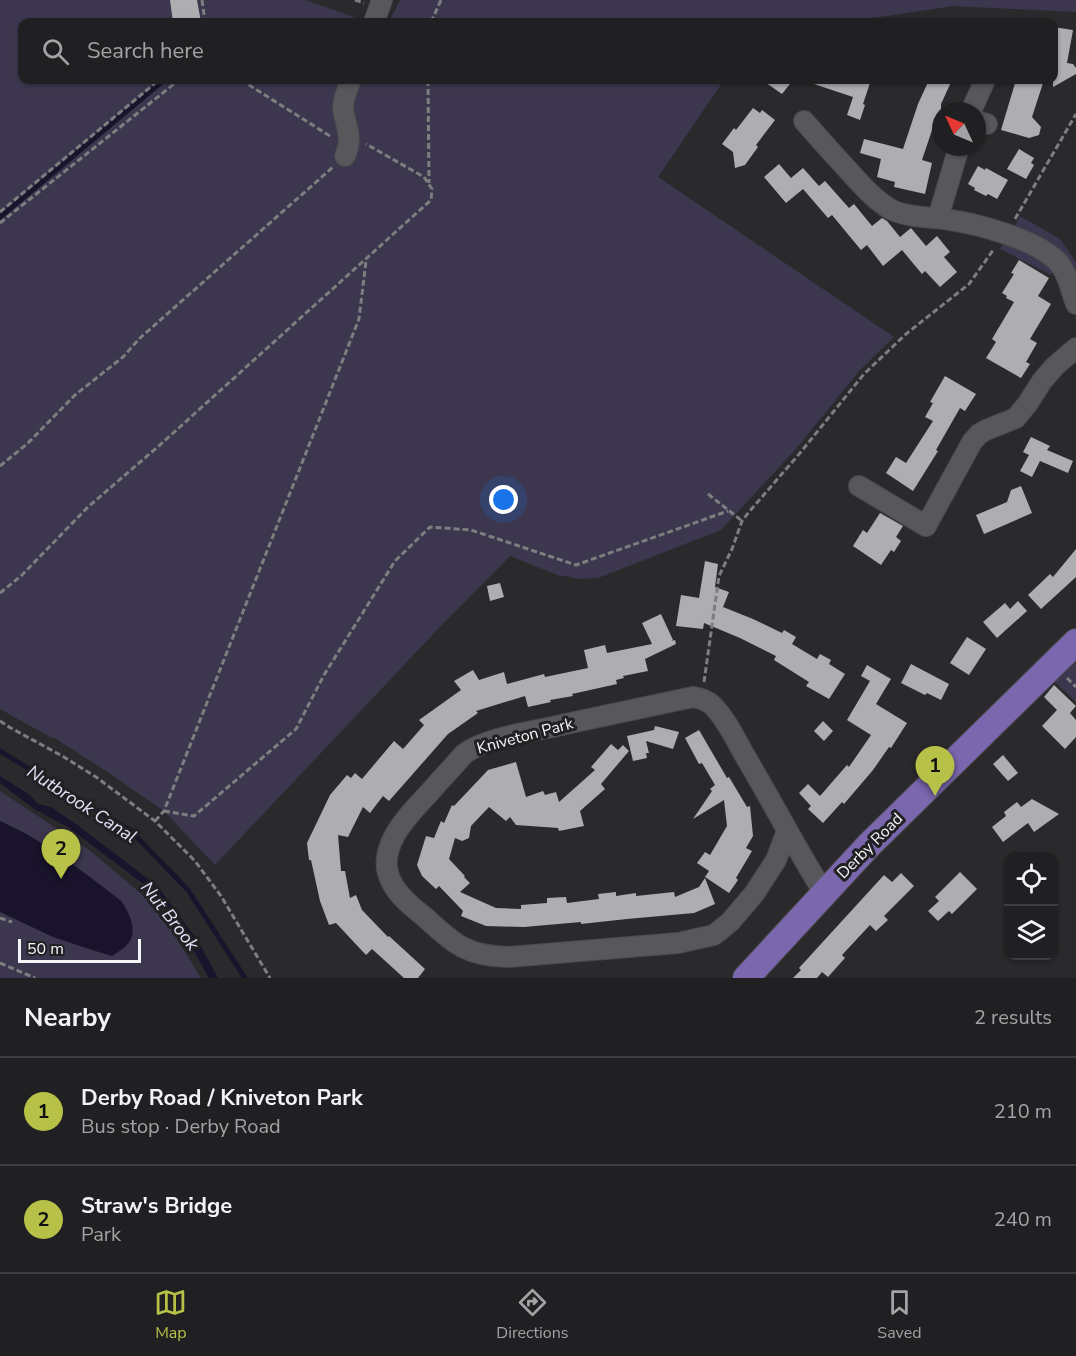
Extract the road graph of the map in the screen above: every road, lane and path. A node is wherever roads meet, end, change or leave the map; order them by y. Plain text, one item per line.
1 (202, 0) edge
2 (382, 0) edge
3 (441, 0) edge
4 (204, 18) edge
5 (375, 18) edge
6 (433, 18) edge
7 (154, 84) edge
8 (174, 84) edge
9 (247, 84) edge
10 (350, 84) edge
11 (428, 84) edge
12 (983, 84) edge
13 (975, 102) edge
14 (1076, 114) edge
15 (804, 121) dead end
16 (348, 146) junction
17 (956, 156) edge
18 (429, 183) junction
19 (0, 212) edge
20 (938, 218) junction
21 (0, 224) edge
22 (1006, 234) junction
23 (366, 259) junction
24 (1076, 304) edge
25 (1076, 348) edge
26 (0, 466) edge
27 (858, 486) dead end
28 (708, 494) dead end
29 (728, 511) junction
30 (742, 521) junction
31 (0, 593) edge
32 (1076, 642) edge
33 (702, 699) junction
34 (0, 721) edge
35 (164, 811) junction
36 (156, 821) junction
37 (787, 831) junction
38 (825, 892) junction
39 (0, 918) edge
40 (12, 922) dead end
41 (0, 963) edge
42 (35, 978) edge
43 (270, 978) edge
44 (746, 978) edge

1 - 4 path
2 - 5 street
3 - 6 path
7 - 19 path
8 - 21 path
9 - 16 path
10 - 16 street
11 - 18 path
12 - 13 street
14 - 22 path
15 - 20 street
16 - 18 path
16 - 26 path
17 - 20 street
18 - 23 path
20 - 22 street
22 - 24 street
22 - 30 path
23 - 31 path
23 - 35 path
25 - 27 street
28 - 29 path
29 - 30 path
29 - 35 path
30 - 33 path
32 - 38 main road, Derby Road
33 - 37 street
33 - 37 street, Kniveton Park
34 - 36 path
35 - 36 path
36 - 43 path
37 - 38 street
38 - 44 main road, Derby Road
39 - 40 path
41 - 42 path

